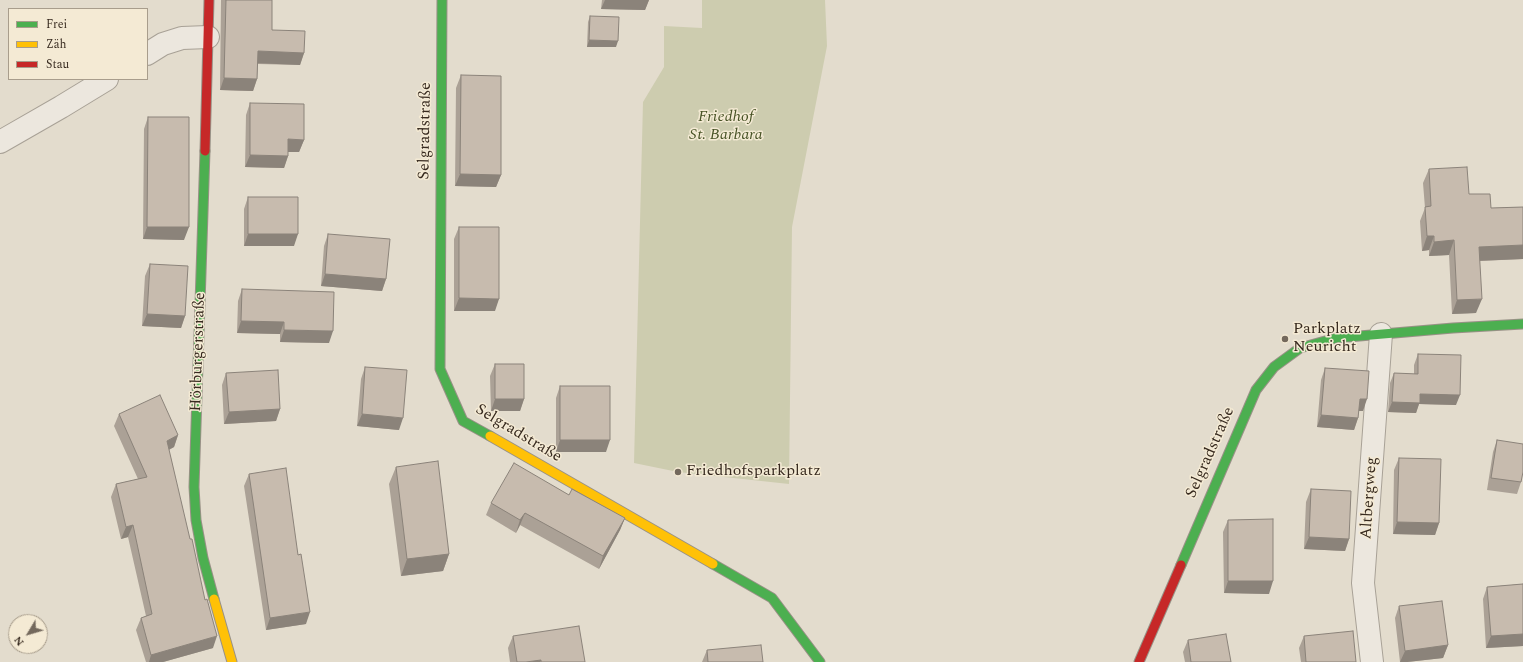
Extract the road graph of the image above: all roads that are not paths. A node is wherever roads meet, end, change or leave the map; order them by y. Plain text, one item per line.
1 (209, 0) edge
2 (442, 0) edge
3 (208, 37) junction
4 (148, 53) edge
5 (105, 80) edge
6 (0, 142) edge
7 (1523, 324) edge
8 (1382, 334) junction
9 (232, 662) edge
10 (820, 662) edge
11 (1139, 662) edge
12 (1372, 662) edge

1 - 3 street, Hörburgerstraße
2 - 10 street, Selgradstraße
3 - 4 street
3 - 9 street, Hörburgerstraße
5 - 6 street
7 - 8 street, Selgradstraße
8 - 11 street, Selgradstraße
8 - 12 street, Altbergweg

